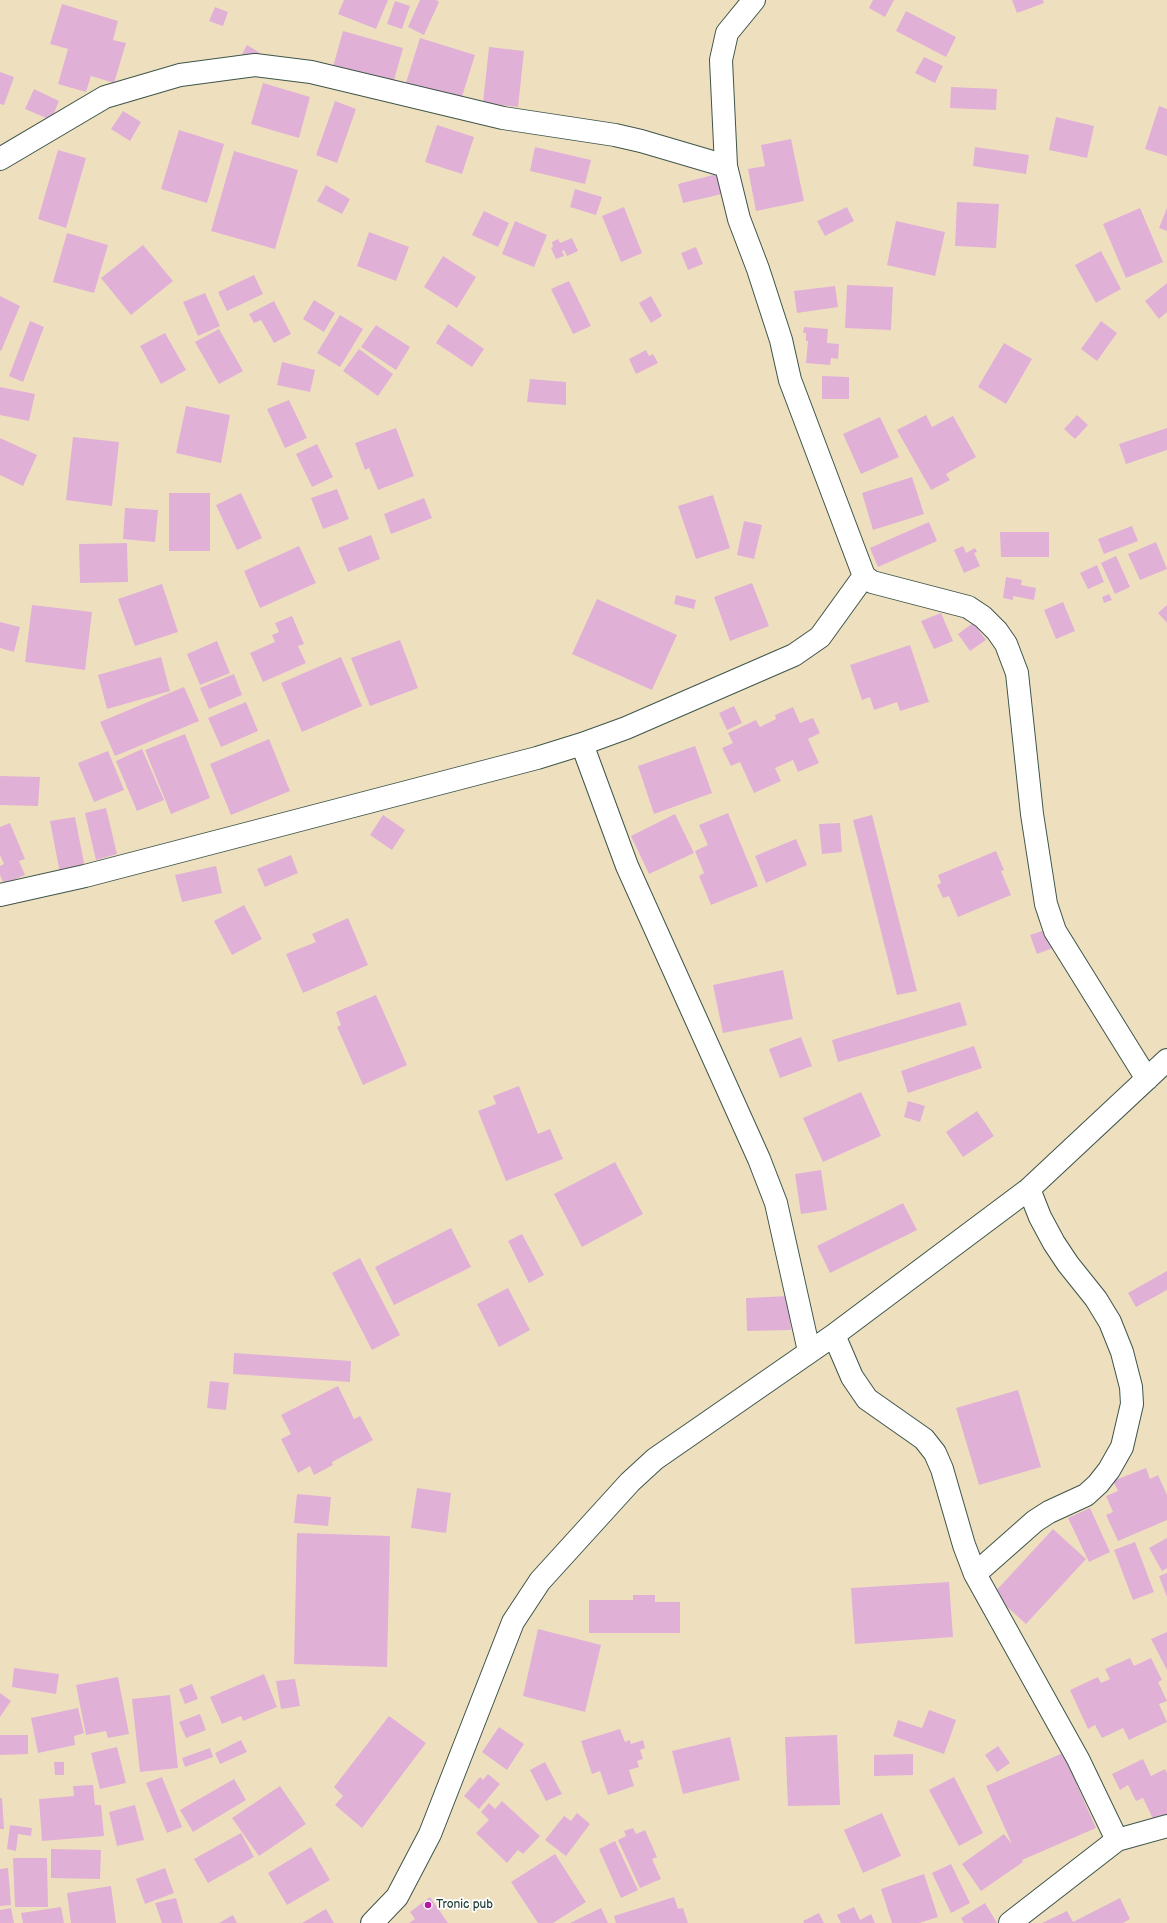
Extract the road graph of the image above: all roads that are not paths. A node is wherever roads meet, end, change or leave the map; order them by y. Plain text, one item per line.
1 (754, 0) edge
2 (0, 159) edge
3 (726, 166) junction
4 (864, 576) junction
5 (582, 744) junction
6 (0, 895) edge
7 (1167, 1060) edge
8 (1146, 1079) junction
9 (1029, 1189) junction
10 (834, 1335) junction
11 (809, 1351) junction
12 (974, 1574) junction
13 (1167, 1826) edge
14 (1117, 1840) junction
15 (372, 1923) edge
16 (1010, 1923) edge

1 - 3 street
2 - 3 street
3 - 4 street
4 - 5 street
4 - 8 street
5 - 6 street
5 - 11 street
7 - 8 street
8 - 9 street
9 - 10 street
9 - 12 street
10 - 11 street
10 - 12 street
11 - 15 street
12 - 14 street
13 - 14 street
14 - 16 street

